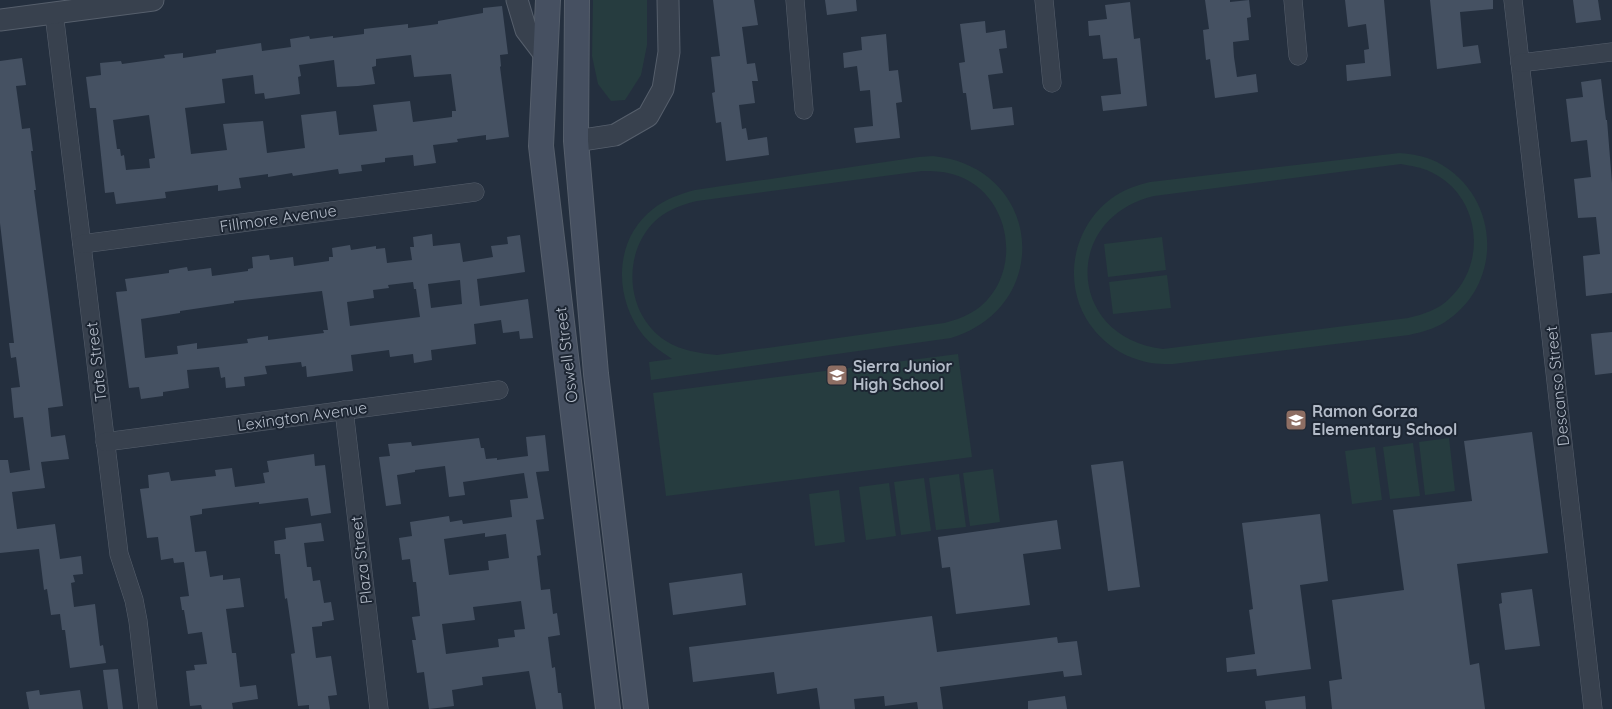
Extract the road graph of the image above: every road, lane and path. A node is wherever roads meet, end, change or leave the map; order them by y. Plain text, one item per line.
1 (153, 0) edge
2 (517, 0) edge
3 (548, 0) edge
4 (577, 0) edge
5 (668, 0) edge
6 (795, 0) edge
7 (1044, 0) edge
8 (1293, 0) edge
9 (1513, 0) edge
10 (55, 7) edge
11 (0, 20) edge
12 (1612, 52) edge
13 (545, 55) junction
14 (1298, 56) dead end
15 (1520, 63) junction
16 (1052, 83) dead end
17 (804, 110) dead end
18 (576, 141) junction
19 (475, 192) dead end
20 (82, 244) junction
21 (499, 390) dead end
22 (344, 410) junction
23 (105, 442) junction
24 (148, 709) edge
25 (379, 709) edge
26 (608, 709) edge
27 (636, 709) edge
28 (1593, 709) edge

1 - 10 street
2 - 13 street
3 - 13 main road, Oswell Street
4 - 18 main road, Oswell Street
5 - 18 street
6 - 17 street
7 - 16 street
8 - 14 street
9 - 15 street, Descanso Street
10 - 11 street
10 - 20 street, Tate Street
12 - 15 street
13 - 26 main road, Oswell Street
15 - 28 street, Descanso Street
18 - 27 main road, Oswell Street
19 - 20 street, Fillmore Avenue
20 - 23 street, Tate Street
21 - 22 street, Lexington Avenue
22 - 23 street, Lexington Avenue
22 - 25 street, Plaza Street
23 - 24 street, Tate Street

